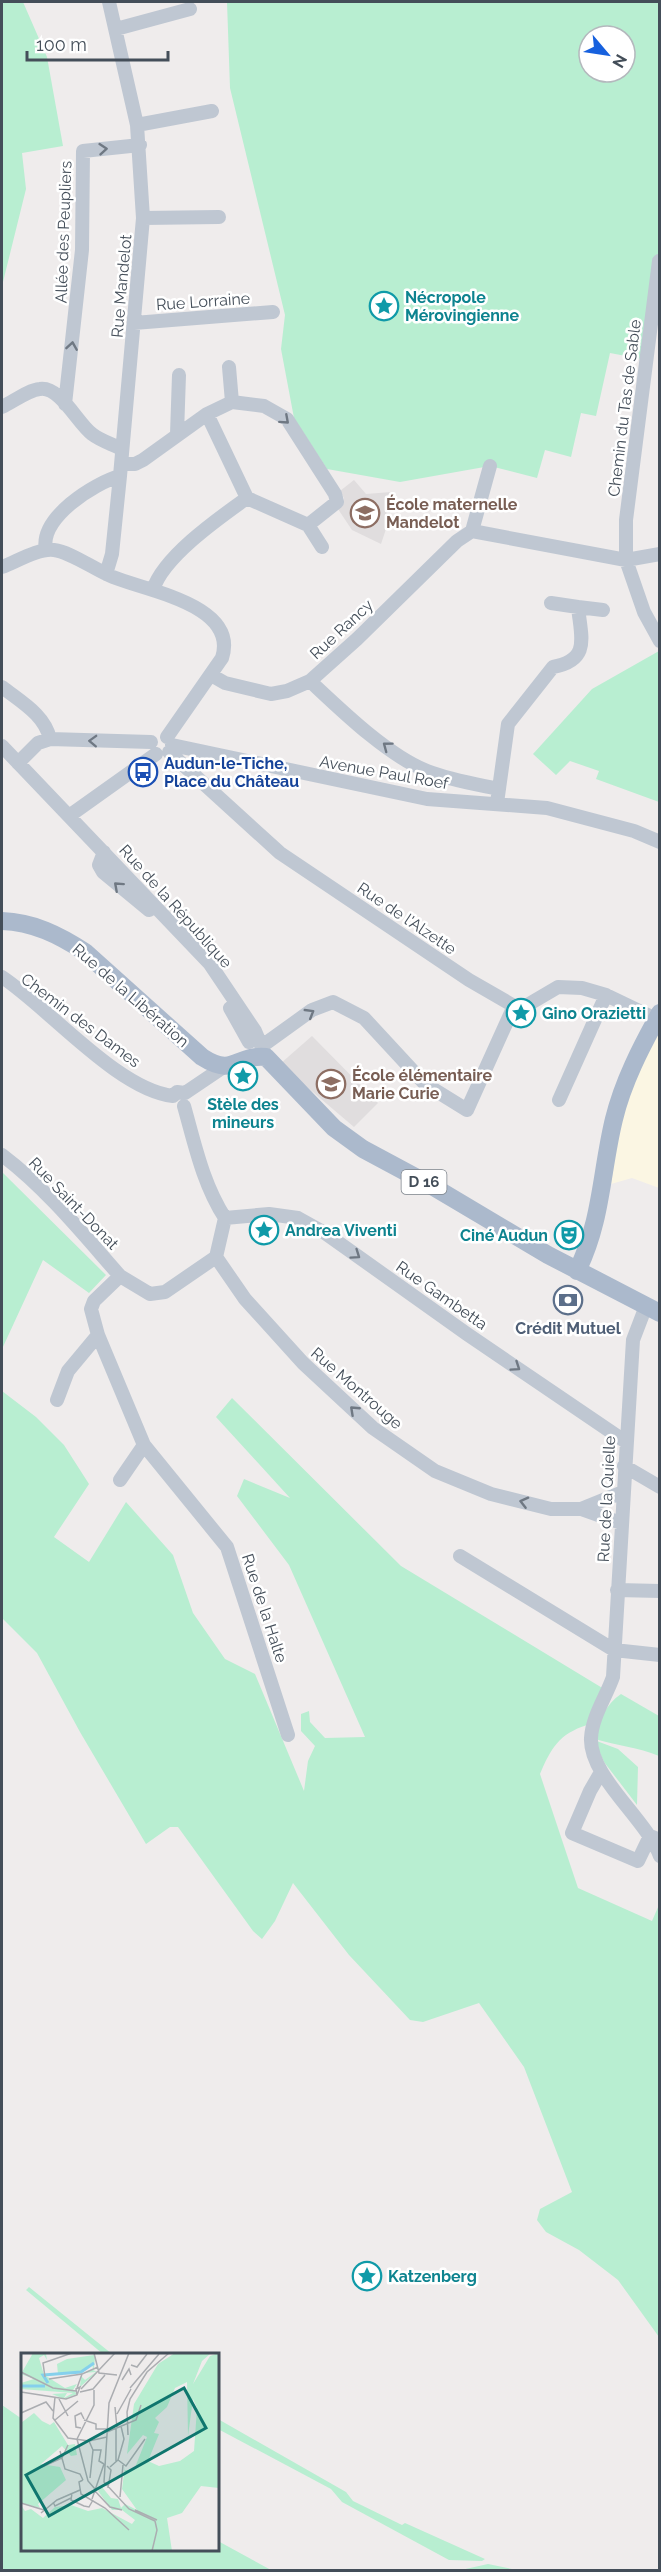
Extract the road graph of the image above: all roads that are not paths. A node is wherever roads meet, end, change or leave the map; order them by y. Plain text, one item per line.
1 (109, 2) edge
2 (190, 9) dead end
3 (116, 29) junction
4 (212, 111) dead end
5 (137, 125) junction
6 (140, 145) junction
7 (219, 217) dead end
8 (143, 218) junction
9 (659, 261) edge
10 (273, 312) dead end
11 (134, 323) junction
12 (229, 367) dead end
13 (68, 372) junction
14 (179, 375) dead end
15 (40, 389) junction
16 (232, 402) junction
17 (66, 404) junction
18 (2, 407) edge
19 (207, 414) junction
20 (177, 434) junction
21 (122, 449) junction
22 (490, 466) dead end
23 (121, 470) junction
24 (247, 498) junction
25 (308, 525) junction
26 (472, 531) junction
27 (322, 547) dead end
28 (45, 550) junction
29 (660, 554) edge
30 (626, 560) junction
31 (2, 567) edge
32 (106, 574) junction
33 (153, 590) junction
34 (551, 603) dead end
35 (578, 607) junction
36 (603, 610) dead end
37 (660, 641) edge
38 (211, 675) junction
39 (310, 681) junction
40 (2, 687) edge
41 (50, 740) junction
42 (163, 746) junction
43 (3, 748) edge
44 (18, 763) junction
45 (472, 784) junction
46 (498, 796) junction
47 (471, 803) junction
48 (69, 816) junction
49 (660, 842) edge
50 (2, 921) edge
51 (5, 983) edge
52 (606, 995) junction
53 (514, 1006) junction
54 (658, 1016) edge
55 (258, 1046) junction
56 (222, 1068) junction
57 (181, 1098) junction
58 (559, 1100) dead end
59 (2, 1155) edge
60 (225, 1218) junction
61 (216, 1257) junction
62 (577, 1271) junction
63 (120, 1276) junction
64 (653, 1309) edge
65 (98, 1335) junction
66 (57, 1400) dead end
67 (626, 1442) junction
68 (144, 1445) junction
69 (624, 1466) junction
70 (120, 1480) dead end
71 (660, 1487) edge
72 (623, 1492) junction
73 (581, 1509) junction
74 (621, 1523) junction
75 (460, 1556) dead end
76 (617, 1590) junction
77 (660, 1591) edge
78 (614, 1650) junction
79 (660, 1655) edge
80 (288, 1735) dead end
81 (601, 1772) junction
82 (655, 1838) edge
83 (660, 1856) edge

1 - 3 street, Rue Mandelot
2 - 3 street
3 - 5 street, Rue Mandelot
4 - 5 street
5 - 6 street, Rue Mandelot
6 - 8 street, Rue Mandelot
13 -> 6 street, Allée des Peupliers
7 - 8 street
8 - 11 street, Rue Mandelot
9 - 30 street, Chemin du Tas de Sable
10 - 11 street, Rue Lorraine
11 - 21 street, Rue Mandelot
12 - 16 street
13 - 15 street
13 - 17 street, Allée des Peupliers
14 - 20 street
15 - 17 street
15 - 18 street
16 - 19 street
16 -> 25 street
17 - 21 street
19 - 20 street
19 - 24 street
20 - 23 street
21 - 23 street, Rue Mandelot
22 - 26 street
23 - 28 street
23 - 32 street, Rue Mandelot
24 - 25 street
24 - 33 street
25 - 27 street
26 - 30 street
26 - 39 street, Rue Rancy
28 - 31 street
28 - 32 street
29 - 30 street
30 - 37 street, Chemin du Tas de Sable
32 - 33 street
33 - 38 street
34 - 35 street
35 - 36 street
35 - 46 street
38 - 39 street, Rue Rancy
38 - 42 street
45 -> 39 street
40 - 41 street
42 -> 41 street, Avenue Paul Roef
41 - 44 street
42 - 47 street, Avenue Paul Roef
42 - 48 street
42 - 53 street, Rue de l'Alzette
43 - 44 street, Rue de la République
44 - 48 street, Rue de la République
45 - 46 street
45 - 47 street
46 - 47 street, Avenue Paul Roef
46 - 49 street, Avenue Paul Roef
48 - 55 street, Rue de la République
50 - 56 main road, Rue de la Libération
51 - 57 street, Chemin des Dames
52 - 53 street
52 - 54 street
52 - 58 street
55 -> 53 street
54 - 62 main road
55 - 56 main road
55 - 62 main road, D 16
56 - 57 street
57 - 60 street
59 - 63 street, Rue Saint-Donat
60 - 61 street
60 -> 67 street, Rue Gambetta
61 - 63 street
73 -> 61 street, Rue Montrouge
62 - 64 main road, D 16
63 - 65 street, Rue de la Halte
64 - 67 street, Rue de la Quielle
65 - 66 street
65 - 68 street, Rue de la Halte
67 - 69 street, Rue de la Quielle
68 - 70 street
68 - 80 street, Rue de la Halte
69 - 71 street
69 - 72 street, Rue de la Quielle
72 - 73 street, Rue Montrouge
72 - 74 street, Rue de la Quielle
73 - 74 street, Rue Montrouge
74 - 76 street, Rue de la Quielle
75 - 78 street
76 - 77 street
76 - 78 street, Rue de la Quielle
78 - 79 street
78 - 81 street, Rue de la Quielle
81 - 82 street, Rue de la Quielle
81 - 82 street
82 - 83 street, Rue de la Quielle

